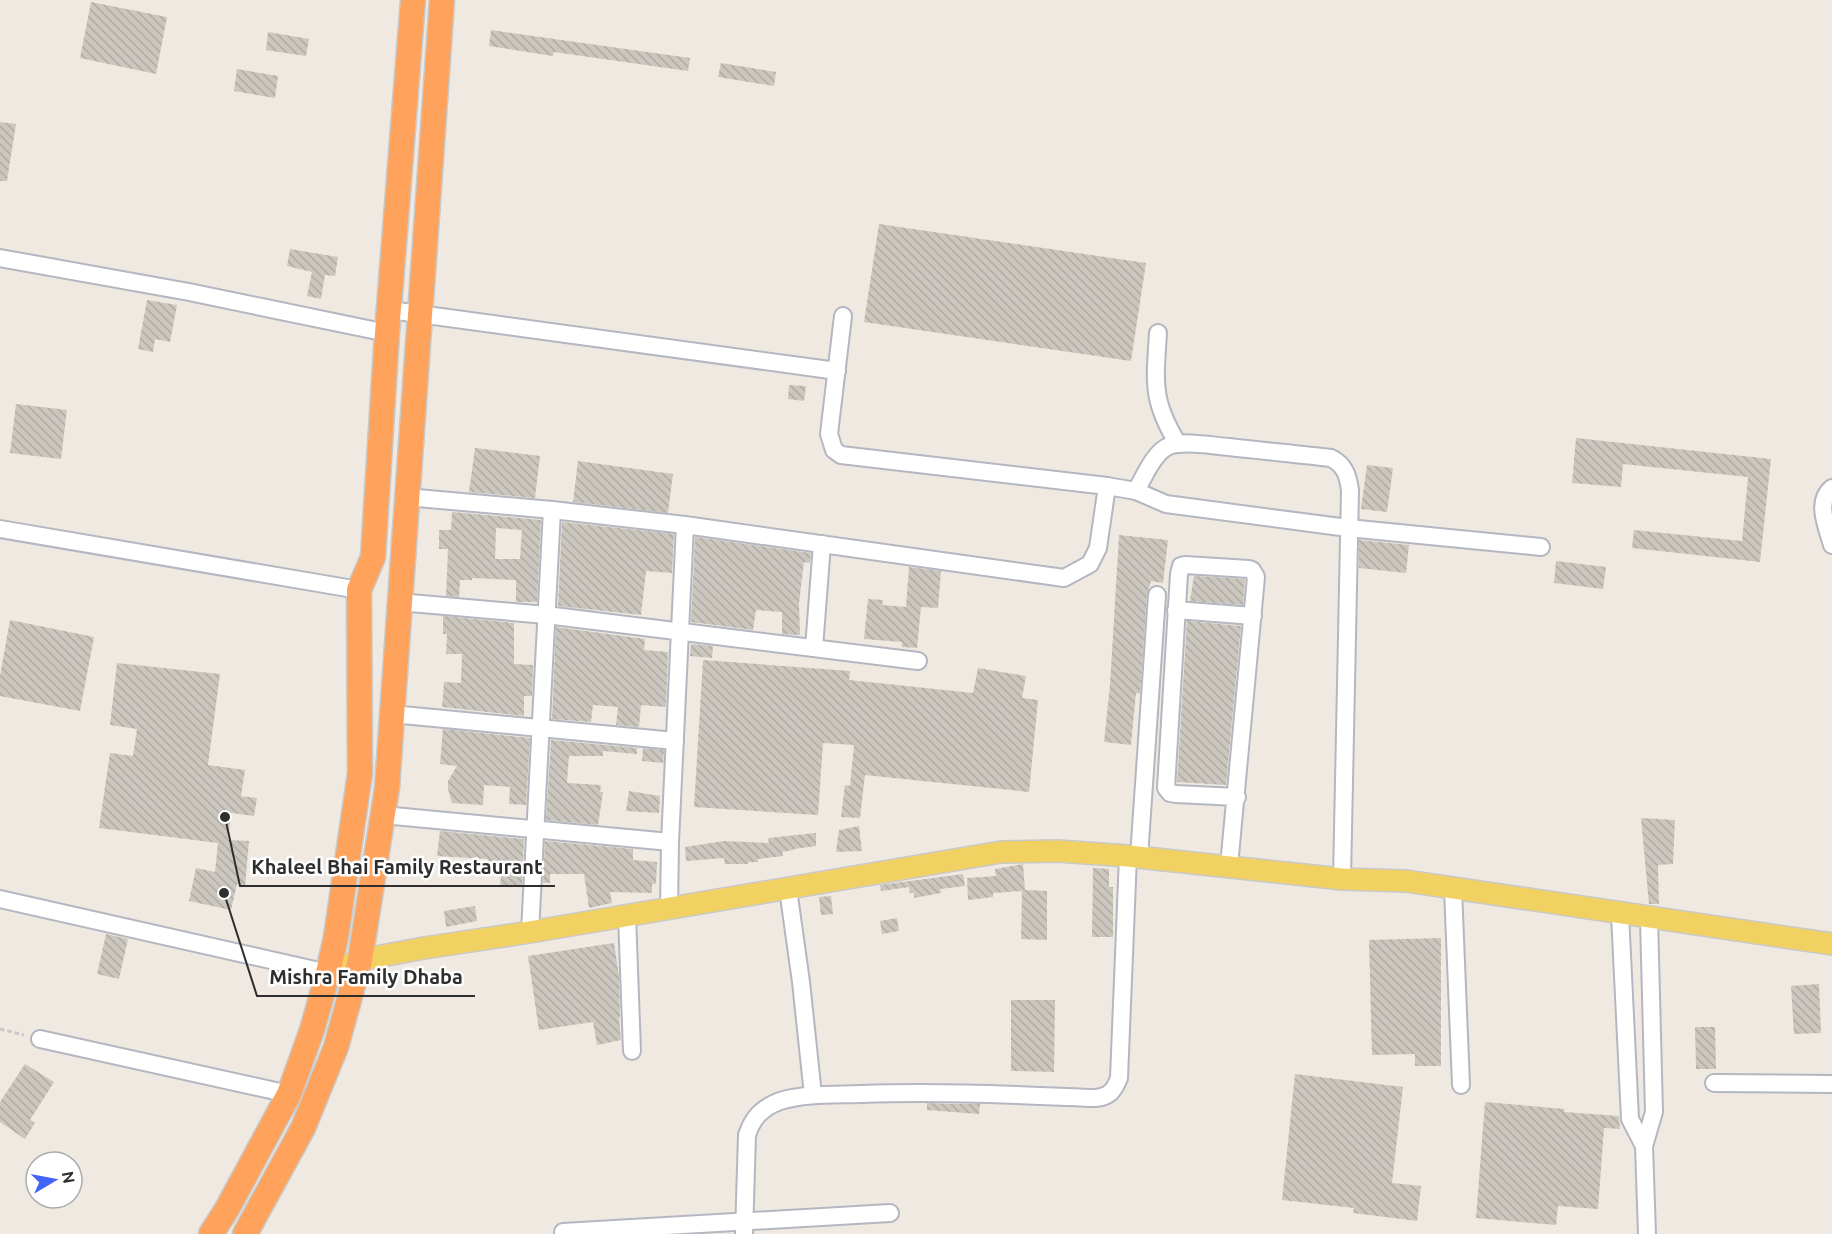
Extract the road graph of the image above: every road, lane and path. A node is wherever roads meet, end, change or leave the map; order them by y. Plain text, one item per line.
1 (413, 0) edge
2 (442, 0) edge
3 (0, 258) edge
4 (420, 315) junction
5 (843, 316) dead end
6 (388, 321) junction
7 (1158, 333) dead end
8 (837, 371) junction
9 (1178, 444) junction
10 (1107, 486) junction
11 (1832, 488) edge
12 (1136, 491) junction
13 (406, 497) junction
14 (552, 510) junction
15 (685, 525) junction
16 (1348, 528) junction
17 (0, 529) edge
18 (822, 544) junction
19 (1832, 545) edge
20 (1541, 547) dead end
21 (359, 590) junction
22 (1157, 594) dead end
23 (399, 602) junction
24 (1176, 610) junction
25 (546, 615) junction
26 (1253, 616) junction
27 (680, 632) junction
28 (814, 648) junction
29 (918, 661) dead end
30 (392, 714) junction
31 (539, 728) junction
32 (675, 741) junction
33 (1237, 797) junction
34 (384, 815) junction
35 (535, 831) junction
36 (670, 842) junction
37 (1134, 856) junction
38 (1229, 866) junction
39 (1342, 879) junction
40 (788, 889) junction
41 (1453, 889) junction
42 (0, 899) edge
43 (669, 909) junction
44 (1620, 914) junction
45 (627, 915) junction
46 (1649, 918) junction
47 (530, 932) junction
48 (1832, 944) edge
49 (360, 960) junction
50 (328, 973) junction
51 (0, 1029) edge
52 (39, 1039) joint
53 (632, 1051) dead end
54 (1714, 1083) dead end
55 (1832, 1084) edge
56 (1461, 1085) dead end
57 (290, 1094) junction
58 (813, 1095) junction
59 (1644, 1146) junction
60 (890, 1213) dead end
61 (744, 1228) edge
62 (563, 1232) dead end
63 (211, 1234) edge
64 (245, 1234) edge
65 (1647, 1234) edge

1 - 6 highway
2 - 4 highway
3 - 6 street
4 - 6 street
4 - 8 street
4 - 13 highway
5 - 8 street
6 - 21 highway
7 - 9 street
8 - 10 street
9 - 12 street
9 - 16 street
10 - 12 street
10 - 18 street
11 - 19 street
12 - 16 street
13 - 14 street
13 - 23 highway
14 - 15 street
14 - 25 street
15 - 18 street
15 - 27 street
16 - 20 street
16 - 39 street
17 - 21 street
18 - 28 street
21 - 50 highway
22 - 37 street
23 - 25 street
23 - 30 highway
24 - 26 street
24 - 26 street
24 - 33 street
25 - 27 street
25 - 31 street
26 - 33 street
27 - 28 street
27 - 32 street
28 - 29 street
30 - 31 street
30 - 34 highway
31 - 32 street
31 - 35 street
32 - 36 street
33 - 38 street
34 - 35 street
34 - 49 highway
35 - 36 street
35 - 47 street
36 - 43 street
37 - 38 main road
37 - 40 main road
37 - 58 street
38 - 39 main road
39 - 41 main road
40 - 43 main road
40 - 58 street
41 - 44 main road
41 - 56 street
42 - 50 street
43 - 45 main road
44 - 46 main road
44 - 59 street
45 - 47 main road
45 - 53 street
46 - 48 main road
46 - 59 street
47 - 49 main road
49 - 50 main road
49 - 64 highway
50 - 57 highway
51 - 52 path
52 - 57 street
54 - 55 street
57 - 63 highway
58 - 61 street
59 - 65 street
60 - 61 street
61 - 62 street

